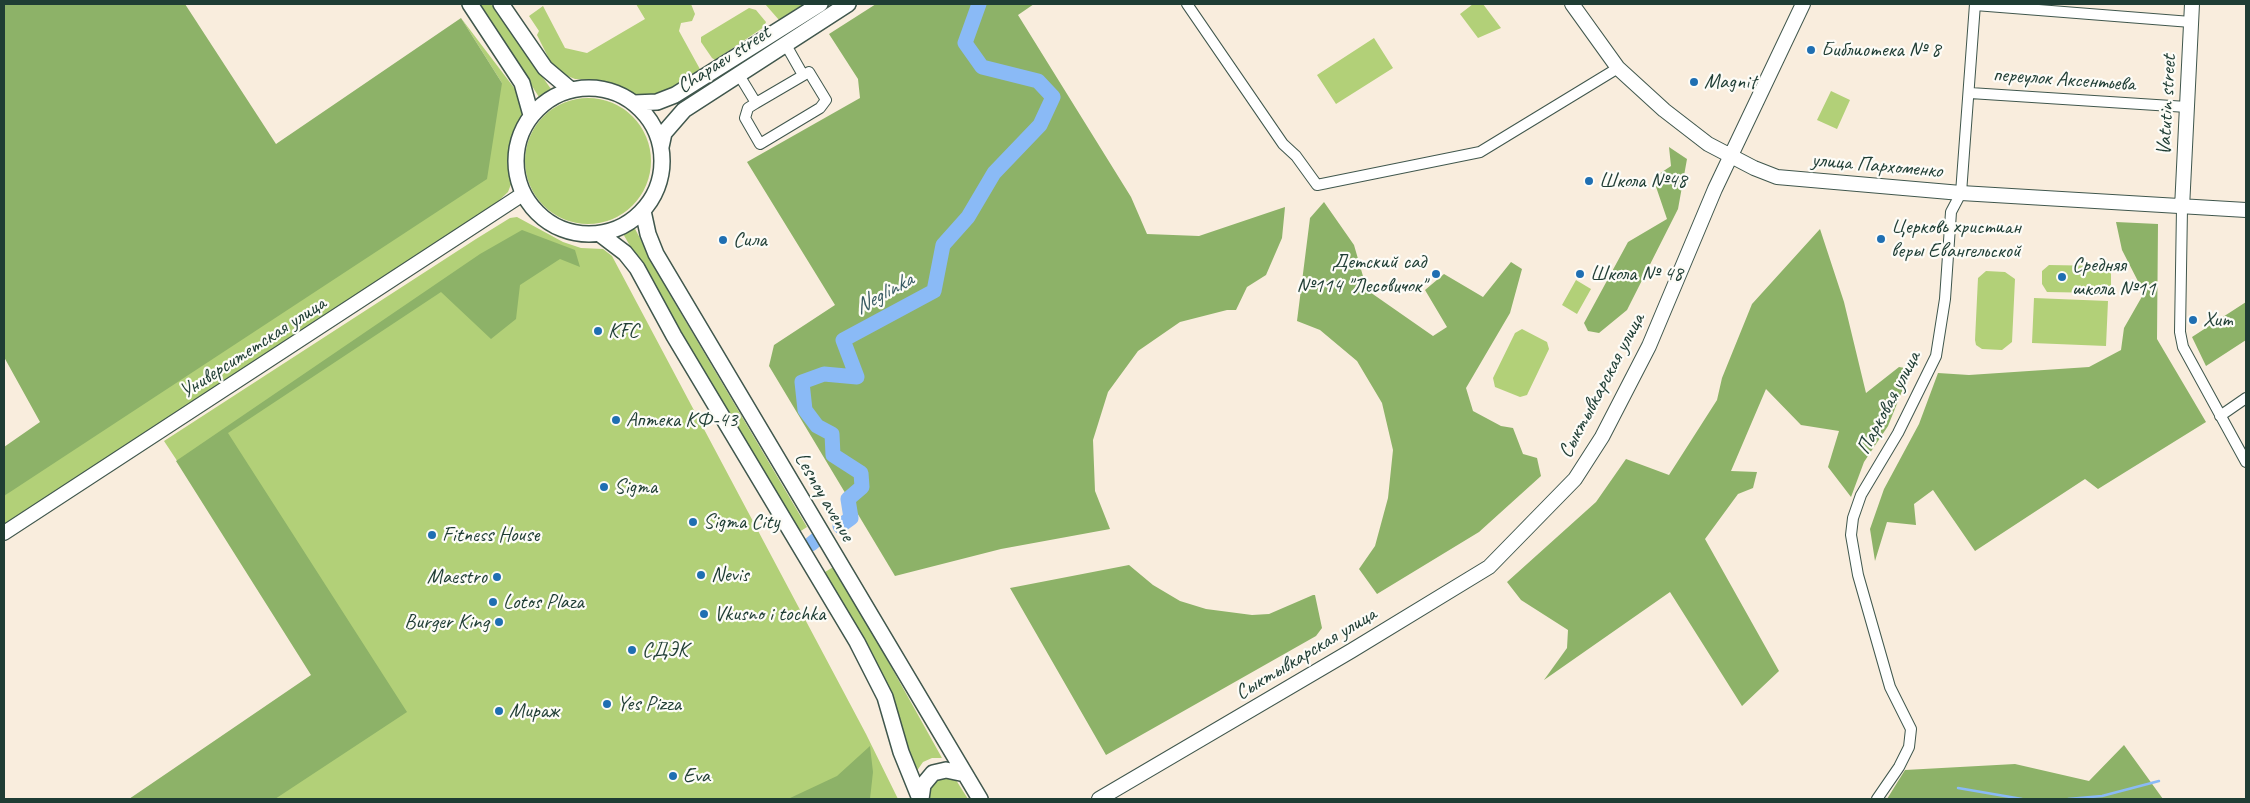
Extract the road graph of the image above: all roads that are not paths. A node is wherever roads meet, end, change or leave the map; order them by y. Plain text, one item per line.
1 (470, 4) edge
2 (501, 4) edge
3 (820, 4) edge
4 (848, 4) edge
5 (1572, 4) edge
6 (1802, 4) edge
7 (2192, 4) edge
8 (1187, 5) edge
9 (1975, 5) edge
10 (2191, 22) junction
11 (786, 44) junction
12 (1618, 68) junction
13 (739, 75) junction
14 (803, 75) junction
15 (571, 90) junction
16 (1970, 92) junction
17 (634, 103) junction
18 (756, 103) junction
19 (2187, 106) junction
20 (531, 115) junction
21 (661, 147) junction
22 (1732, 156) junction
23 (1961, 193) junction
24 (523, 194) junction
25 (2182, 208) junction
26 (2246, 210) edge
27 (643, 211) junction
28 (600, 234) junction
29 (2246, 398) edge
30 (2220, 416) junction
31 (2246, 462) edge
32 (4, 533) edge
33 (965, 774) junction
34 (920, 799) edge
35 (980, 799) edge
36 (1099, 799) edge
37 (1877, 799) edge

1 - 20 main road
2 - 15 main road
3 - 17 main road, Chapaev street
4 - 11 main road, Chapaev street
5 - 12 main road, улица Пархоменко
6 - 22 main road, Сыктывкарская улица
7 - 10 main road, Vatutin street
8 - 12 street
9 - 10 street
9 - 16 street, Парковая улица
10 - 19 main road, Vatutin street
11 - 13 main road, Chapaev street
11 - 14 street
12 - 22 main road, улица Пархоменко
13 - 18 street
13 - 21 main road, Chapaev street
14 - 18 street
14 - 18 street
15 - 17 main road
15 - 20 main road
16 - 19 street, переулок Аксентьева
16 - 23 street, Парковая улица
17 - 21 main road
19 - 25 main road, Vatutin street
20 - 24 main road
21 - 27 main road
22 - 23 main road, улица Пархоменко
22 - 36 main road, Сыктывкарская улица
23 - 25 main road, улица Пархоменко
23 - 37 street, Парковая улица
24 - 28 main road
24 - 32 main road, Университетская улица
25 - 26 main road, улица Пархоменко
25 - 30 street
27 - 28 main road
27 - 33 main road, Lesnoy avenue
28 - 34 main road
29 - 30 street
30 - 31 street
33 - 34 main road
33 - 35 main road, Lesnoy avenue

